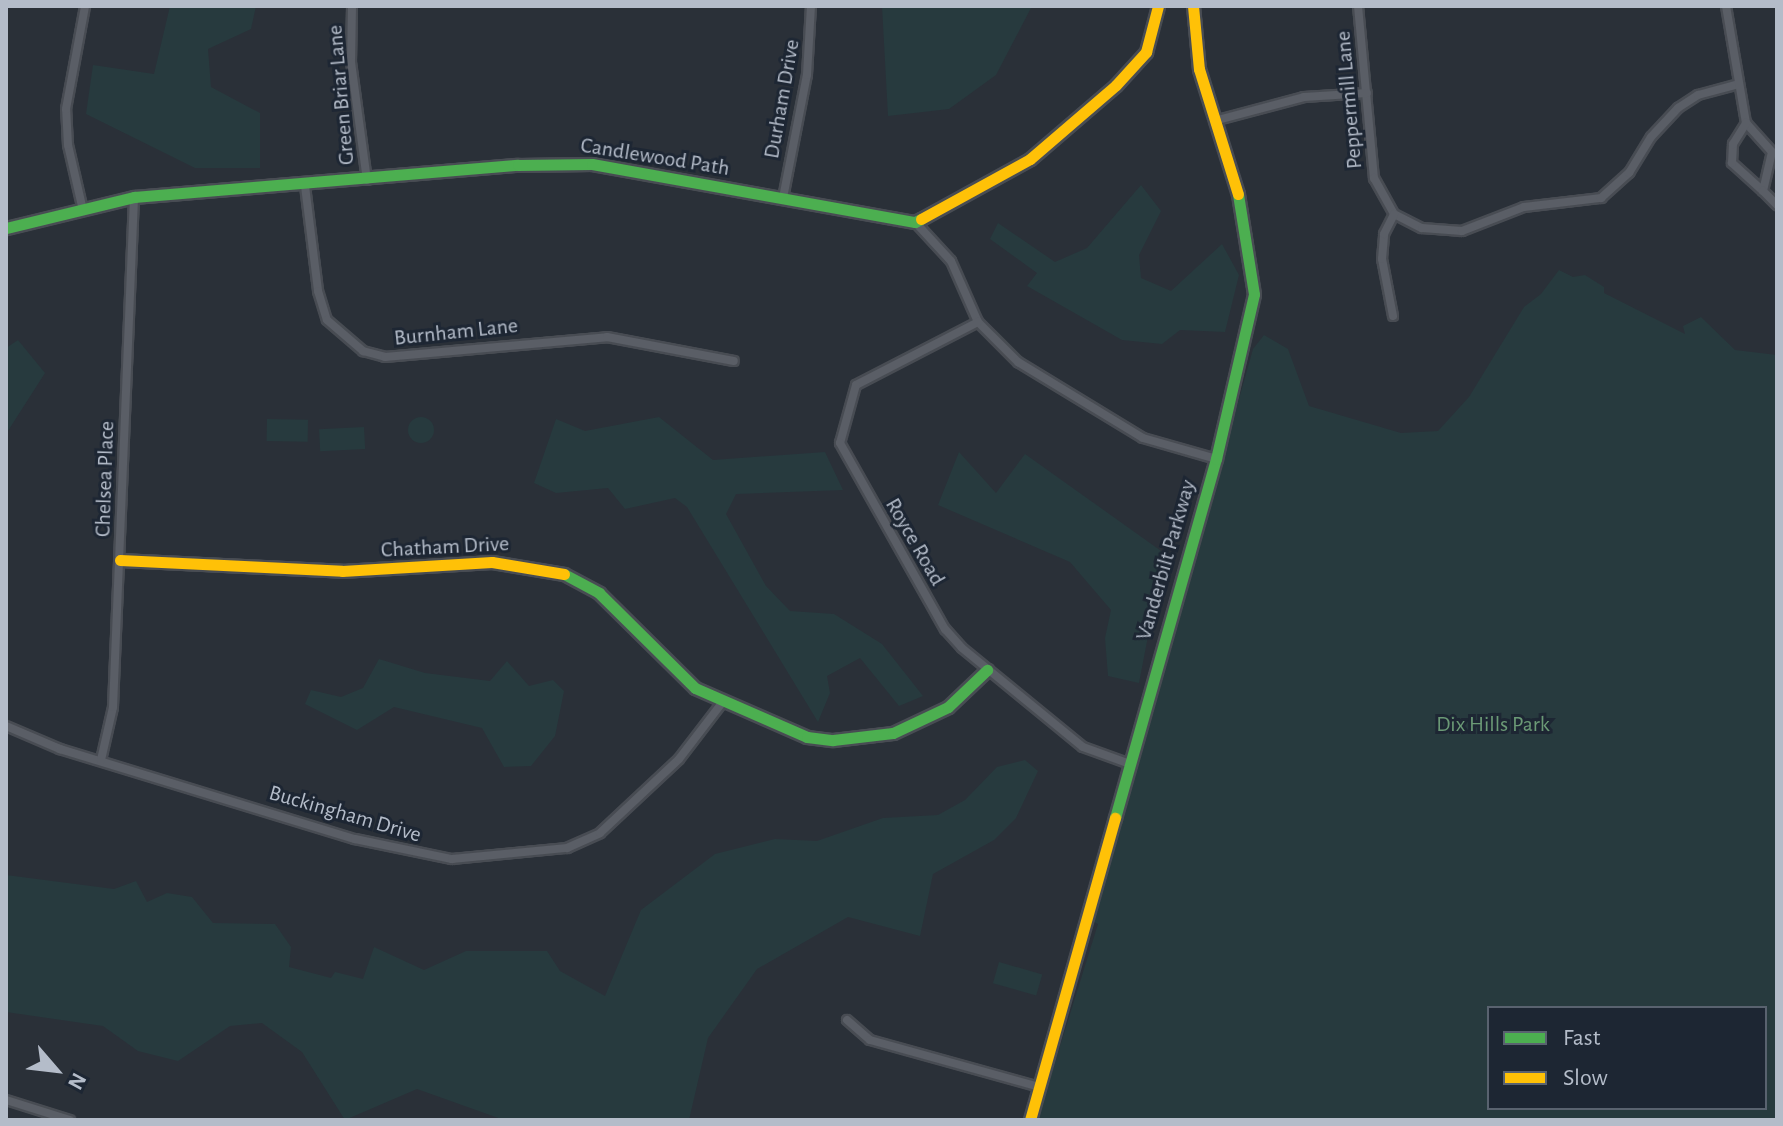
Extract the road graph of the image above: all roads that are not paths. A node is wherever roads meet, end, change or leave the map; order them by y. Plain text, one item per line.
1 (85, 6) edge
2 (352, 6) edge
3 (811, 6) edge
4 (1158, 6) edge
5 (1193, 6) edge
6 (1358, 6) edge
7 (1726, 6) edge
8 (1739, 84) junction
9 (1367, 93) junction
10 (1214, 121) junction
11 (1746, 123) junction
12 (367, 181) junction
13 (305, 186) junction
14 (1763, 191) junction
15 (134, 197) junction
16 (783, 198) junction
17 (1777, 205) edge
18 (82, 206) junction
19 (1394, 214) junction
20 (915, 222) junction
21 (6, 228) edge
22 (1393, 316) dead end
23 (978, 322) junction
24 (734, 361) dead end
25 (1216, 459) junction
26 (120, 560) junction
27 (987, 670) junction
28 (722, 703) junction
29 (6, 726) edge
30 (101, 760) junction
31 (1130, 764) junction
32 (847, 1020) dead end
33 (1039, 1087) junction
34 (6, 1100) edge
35 (70, 1120) edge
36 (1030, 1120) edge

1 - 18 street
2 - 12 street, Green Briar Lane
3 - 16 street, Durham Drive
4 - 20 street
5 - 10 street, Vanderbilt Parkway
6 - 9 street, Peppermill Lane
7 - 8 street
8 - 11 street
8 - 19 street
9 - 10 street
9 - 19 street, Peppermill Lane
10 - 25 street, Vanderbilt Parkway
11 - 14 street
11 - 14 street
12 - 13 street, Candlewood Path
12 - 16 street, Candlewood Path
13 - 15 street, Candlewood Path
13 - 24 street, Burnham Lane
14 - 17 street
15 - 18 street, Candlewood Path
15 - 26 street, Chelsea Place
16 - 20 street, Candlewood Path
18 - 21 street, Candlewood Path
19 - 22 street
20 - 23 street
23 - 25 street
23 - 27 street, Royce Road
25 - 31 street, Vanderbilt Parkway
26 - 28 street, Chatham Drive
26 - 30 street, Chelsea Place
27 - 28 street, Chatham Drive
27 - 31 street, Royce Road
28 - 30 street, Buckingham Drive
29 - 30 street, Buckingham Drive
31 - 33 street, Vanderbilt Parkway
32 - 33 street
33 - 36 street, Vanderbilt Parkway
34 - 35 street

